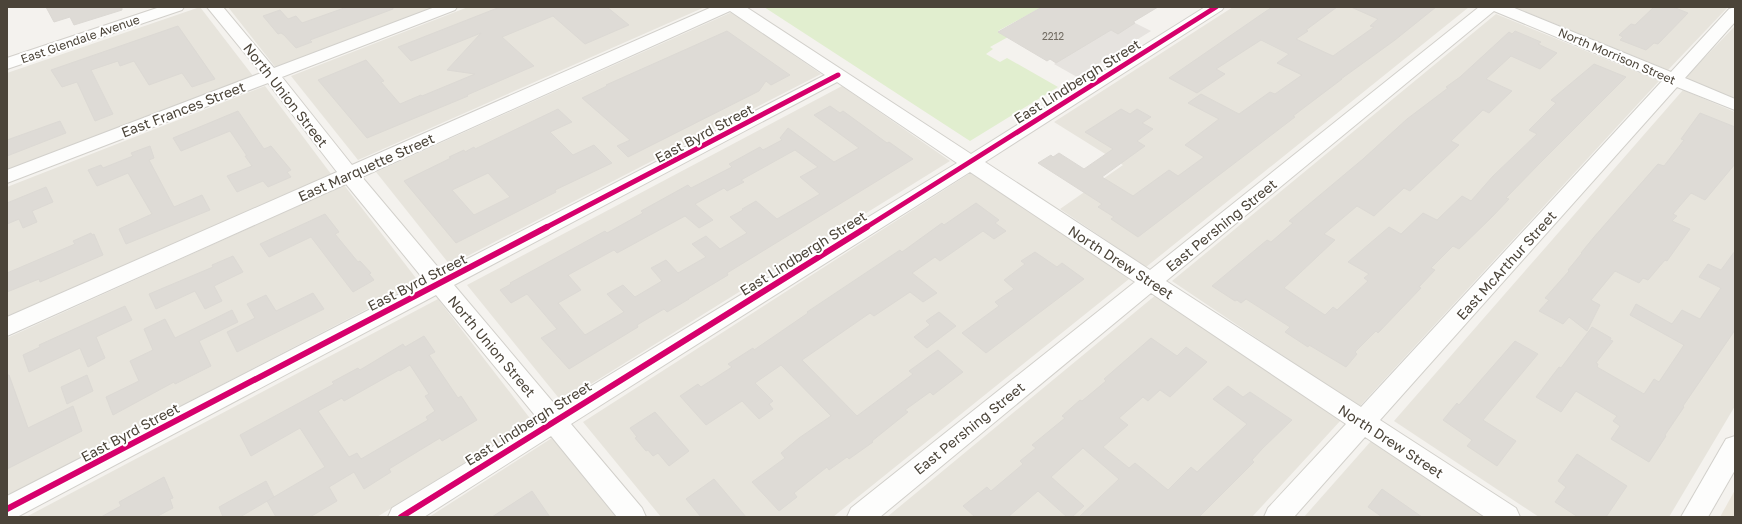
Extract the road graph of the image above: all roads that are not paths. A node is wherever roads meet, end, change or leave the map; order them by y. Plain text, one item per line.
1 (176, 7) edge
2 (215, 7) edge
3 (449, 7) edge
4 (725, 7) edge
5 (734, 7) edge
6 (1216, 7) edge
7 (1489, 7) edge
8 (1498, 7) edge
9 (1735, 12) edge
10 (7, 64) edge
11 (272, 75) junction
12 (838, 75) junction
13 (1674, 80) junction
14 (1735, 105) edge
15 (970, 163) junction
16 (349, 174) junction
17 (7, 177) edge
18 (1150, 281) junction
19 (441, 284) junction
20 (7, 327) edge
21 (554, 421) junction
22 (1362, 423) junction
23 (1735, 447) edge
24 (7, 509) edge
25 (401, 517) edge
26 (633, 517) edge
27 (860, 517) edge
28 (1277, 517) edge
29 (1507, 517) edge
30 (1694, 517) edge

1 - 10 street, East Glendale Avenue
2 - 11 street, North Union Street
3 - 11 street, East Frances Street
4 - 16 street, East Marquette Street
5 - 12 street, North Drew Street
6 - 15 street, East Lindbergh Street
7 - 18 street, East Pershing Street
8 - 13 street, North Morrison Street
9 - 13 street, East McArthur Street
11 - 16 street, North Union Street
11 - 17 street, East Frances Street
12 - 15 street, North Drew Street
12 - 19 street, East Byrd Street
13 - 14 street, North Morrison Street
13 - 22 street, East McArthur Street
15 - 18 street, North Drew Street
15 - 21 street, East Lindbergh Street
16 - 19 street, North Union Street
16 - 20 street, East Marquette Street
18 - 22 street, North Drew Street
18 - 27 street, East Pershing Street
19 - 21 street, North Union Street
19 - 24 street, East Byrd Street
21 - 25 street, East Lindbergh Street
21 - 26 street, North Union Street
22 - 28 street, East McArthur Street
22 - 29 street, North Drew Street
23 - 30 street

